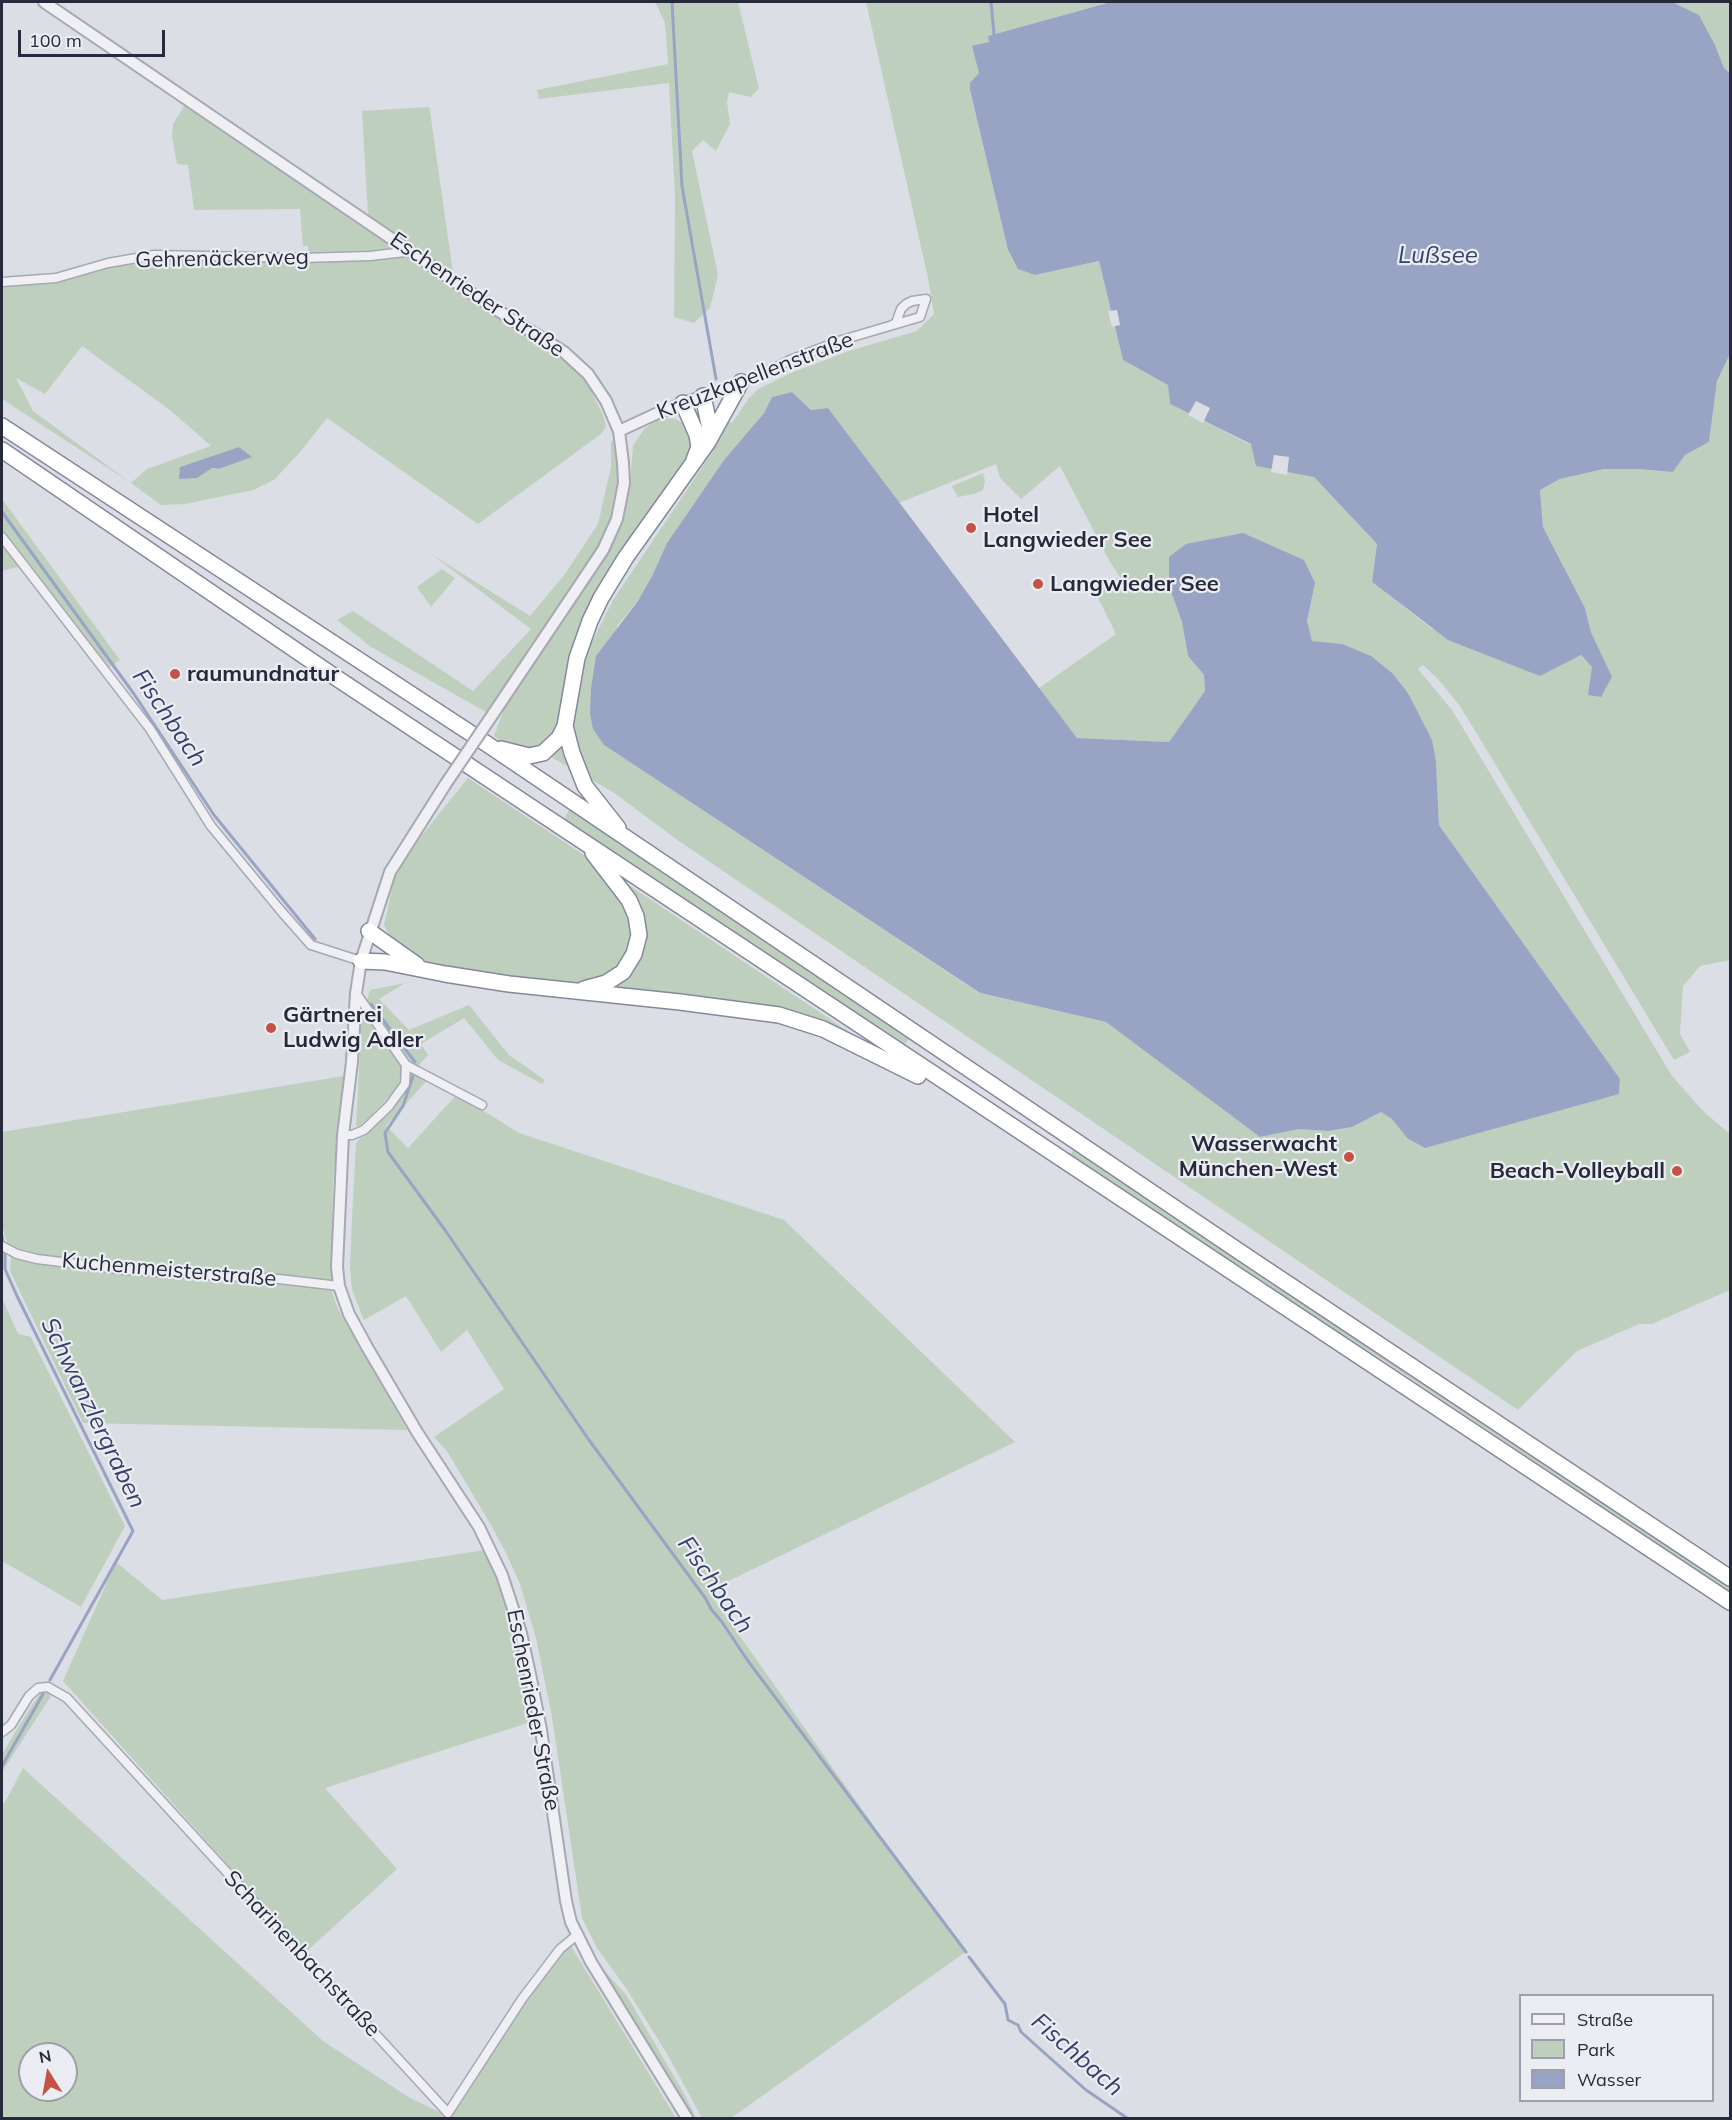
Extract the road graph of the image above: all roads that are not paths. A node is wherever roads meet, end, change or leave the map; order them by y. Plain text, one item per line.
1 (44, 2) edge
2 (408, 249) junction
3 (2, 282) edge
4 (892, 325) dead end
5 (741, 382) junction
6 (703, 396) junction
7 (683, 403) junction
8 (2, 426) edge
9 (620, 431) junction
10 (708, 442) junction
11 (2, 450) edge
12 (694, 462) junction
13 (2, 537) edge
14 (565, 726) junction
15 (487, 744) junction
16 (627, 839) junction
17 (585, 843) junction
18 (369, 931) junction
19 (361, 961) junction
20 (422, 968) junction
21 (575, 991) junction
22 (356, 993) junction
23 (406, 1065) junction
24 (482, 1105) dead end
25 (993, 1114) junction
26 (343, 1135) junction
27 (2, 1246) edge
28 (339, 1286) junction
29 (1731, 1578) edge
30 (1731, 1602) edge
31 (2, 1732) edge
32 (577, 1935) junction
33 (687, 2118) edge

1 - 2 street, Eschenrieder Straße
2 - 3 street, Gehrenäckerweg
2 - 9 street, Eschenrieder Straße
4 - 5 street, Kreuzkapellenstraße
5 - 6 street, Kreuzkapellenstraße
5 - 10 highway
6 - 7 street, Kreuzkapellenstraße
6 - 10 highway
7 - 9 street, Kreuzkapellenstraße
7 - 12 highway
8 - 15 highway
9 - 18 street, Eschenrieder Straße, bridge
10 - 12 highway
11 - 17 highway
12 - 14 highway
13 - 19 street
14 - 15 highway
14 - 16 highway
15 - 16 highway
16 - 29 highway
17 - 21 highway
17 - 25 highway
18 - 19 street, Eschenrieder Straße
18 - 20 highway
19 - 20 highway
19 - 22 street, Eschenrieder Straße
20 - 21 highway
21 - 25 highway
22 - 23 street
22 - 26 street, Eschenrieder Straße
23 - 24 street
23 - 26 street
25 - 30 highway
26 - 28 street, Eschenrieder Straße
27 - 28 street, Kuchenmeisterstraße
28 - 32 street, Eschenrieder Straße
31 - 32 street, Scharinenbachstraße
32 - 33 street, Eschenrieder Straße

